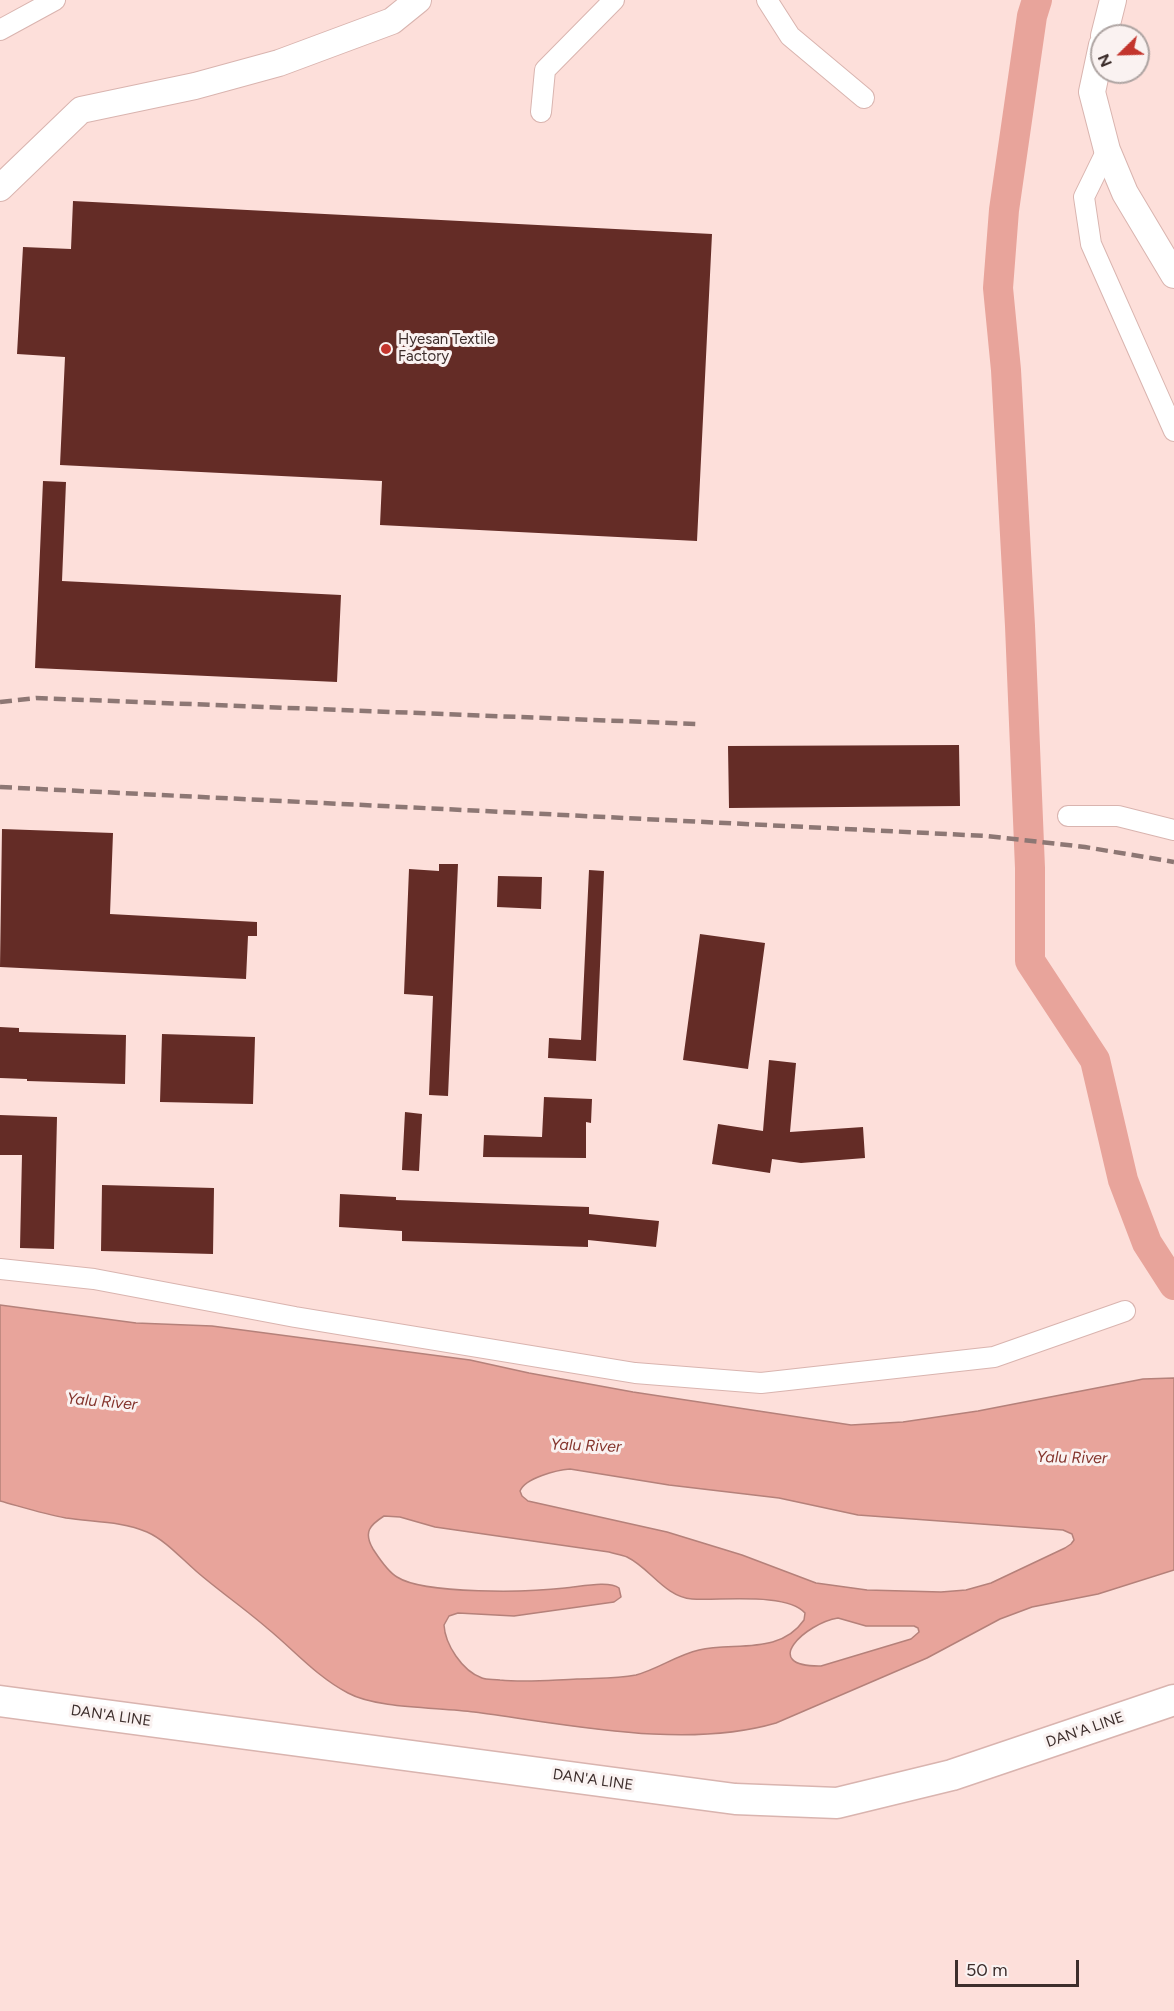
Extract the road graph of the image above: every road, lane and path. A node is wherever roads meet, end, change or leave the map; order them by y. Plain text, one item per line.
1 (55, 0) edge
2 (418, 0) edge
3 (614, 0) edge
4 (766, 0) edge
5 (1113, 0) edge
6 (1107, 24) edge
7 (0, 30) edge
8 (1094, 84) edge
9 (864, 98) dead end
10 (541, 112) dead end
11 (1107, 150) junction
12 (0, 188) edge
13 (1174, 275) edge
14 (1174, 430) edge
15 (1068, 816) dead end
16 (1174, 830) edge
17 (0, 1269) edge
18 (1125, 1311) dead end
19 (1174, 1700) edge
20 (0, 1701) edge

1 - 7 street
2 - 12 main road
3 - 10 street
4 - 9 street
5 - 6 main road
8 - 11 main road
11 - 13 main road
11 - 14 street
15 - 16 street
17 - 18 street
19 - 20 highway, DAN'A LINE

